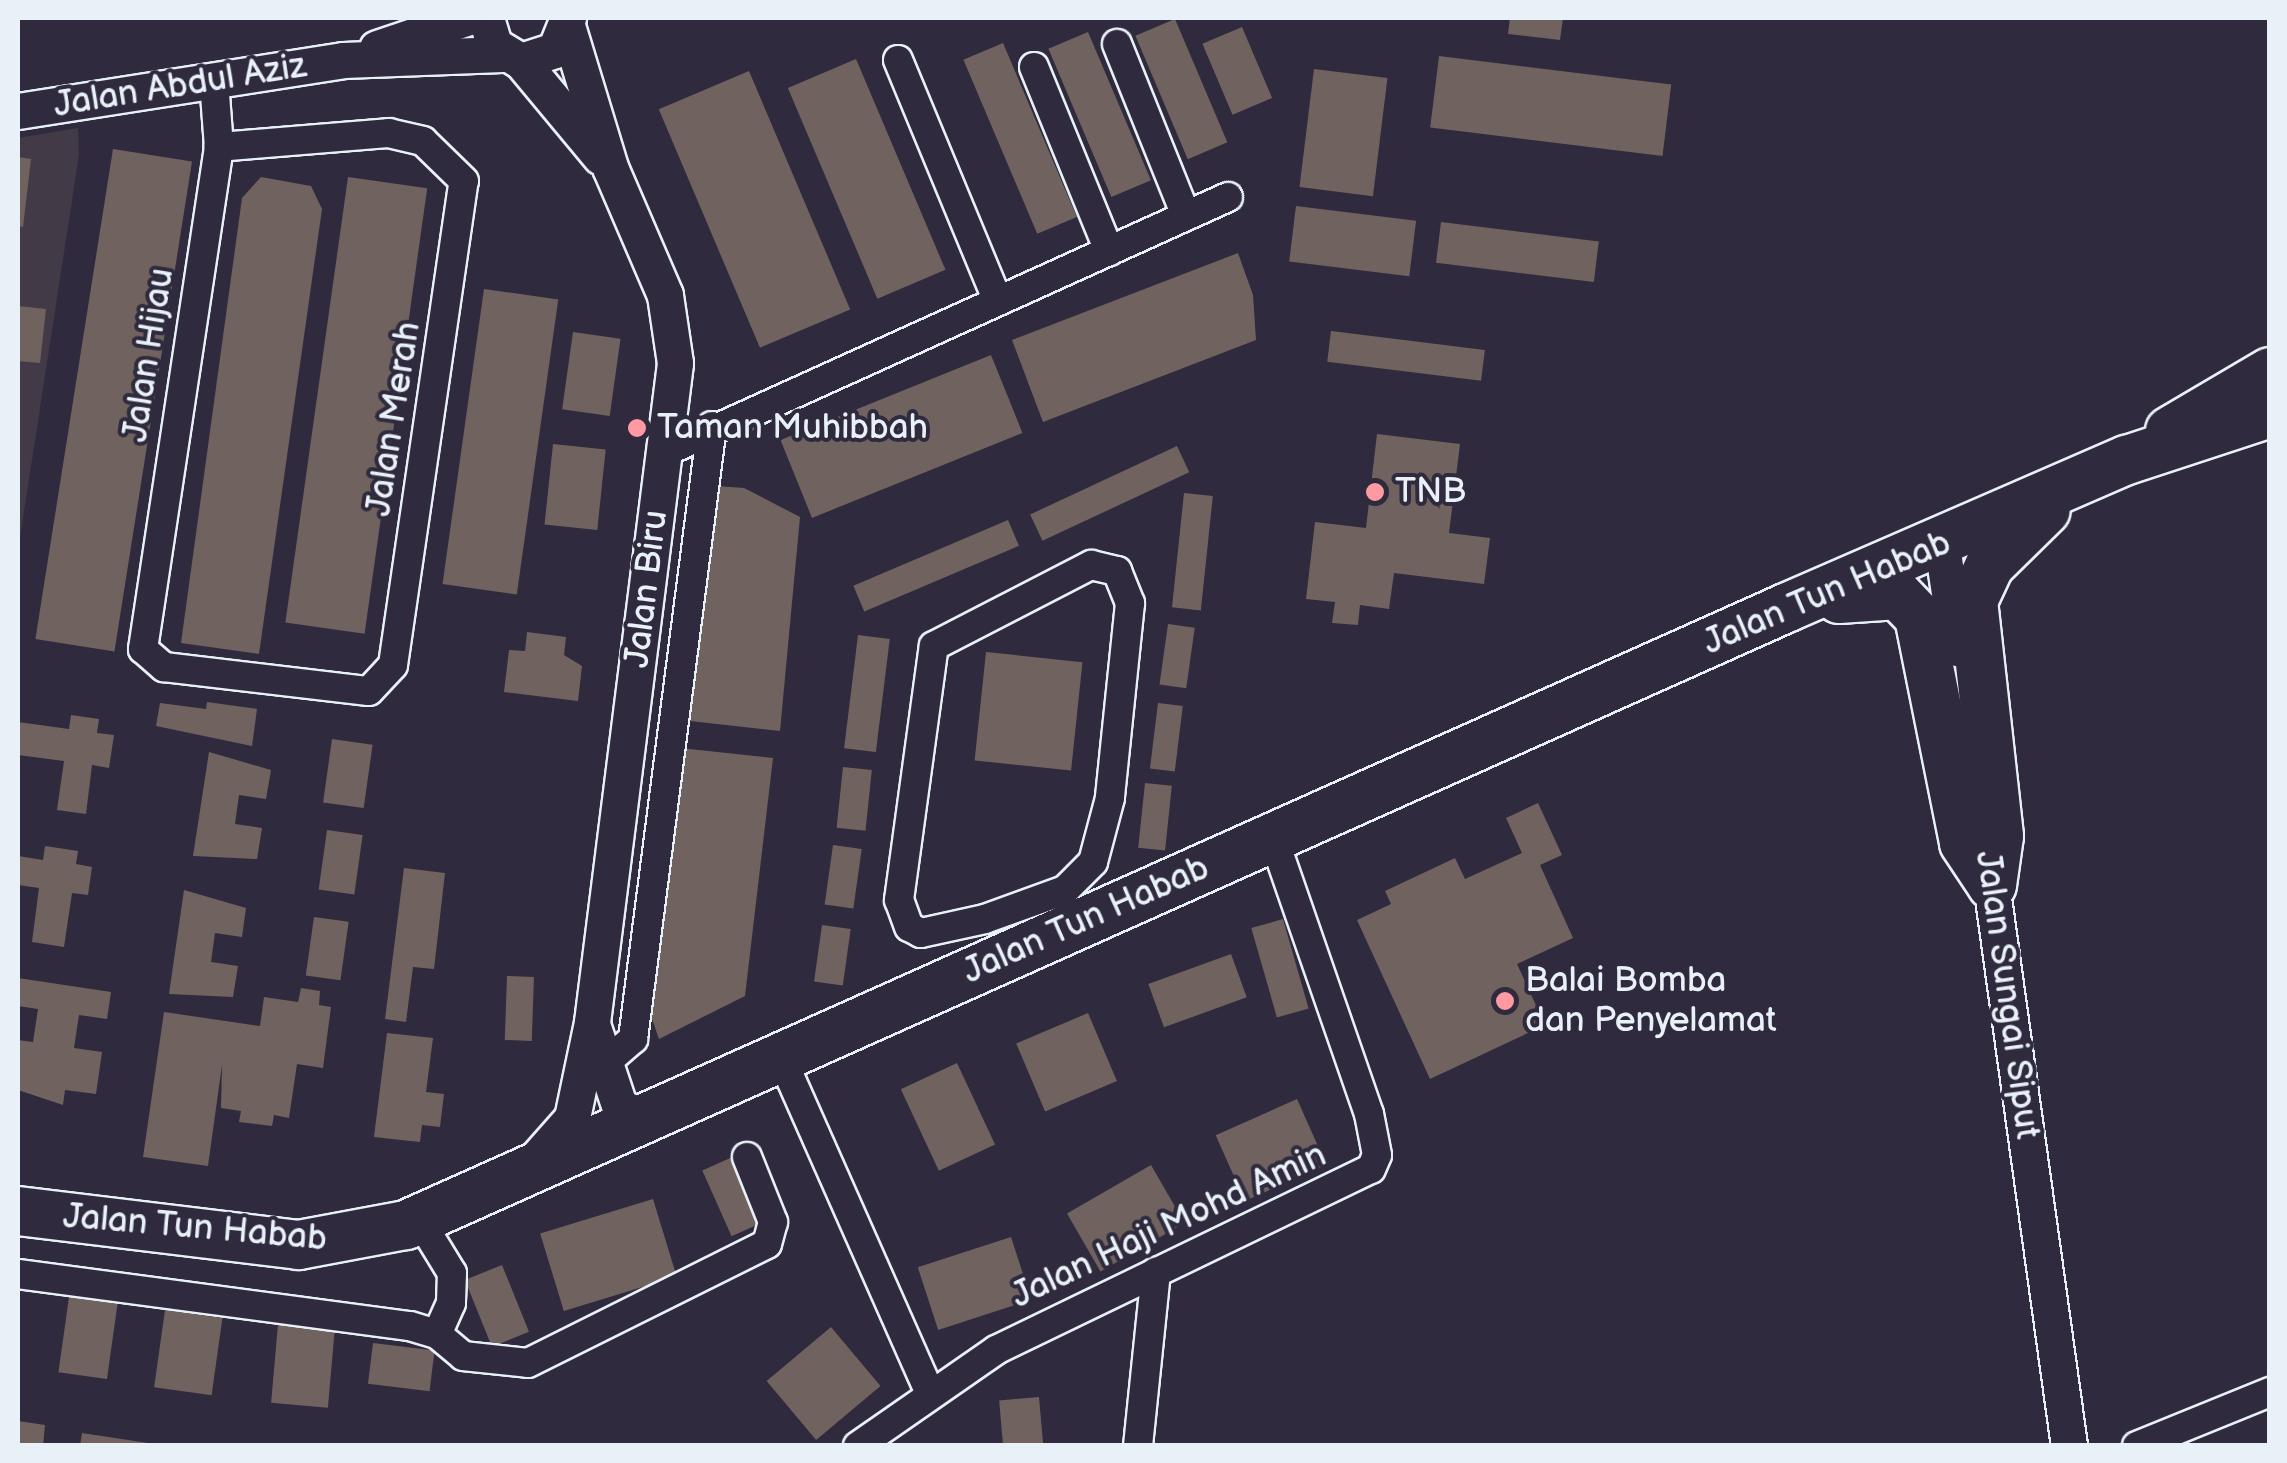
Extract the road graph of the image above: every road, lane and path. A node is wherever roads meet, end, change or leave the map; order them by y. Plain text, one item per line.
1 (466, 18) edge
2 (486, 18) edge
3 (568, 23) edge
4 (1117, 44) dead end
5 (512, 57) junction
6 (343, 60) junction
7 (898, 60) dead end
8 (1034, 67) dead end
9 (214, 81) junction
10 (18, 111) edge
11 (219, 147) junction
12 (610, 167) junction
13 (1228, 197) dead end
14 (1186, 216) junction
15 (1109, 251) junction
16 (998, 300) junction
17 (2260, 393) edge
18 (712, 426) junction
19 (665, 452) junction
20 (2075, 484) junction
21 (1942, 544) junction
22 (1786, 608) junction
23 (142, 640) joint
24 (1273, 837) junction
25 (1992, 885) junction
26 (987, 942) junction
27 (592, 1022) junction
28 (781, 1056) junction
29 (603, 1065) junction
30 (647, 1116) junction
31 (747, 1157) dead end
32 (514, 1176) junction
33 (18, 1211) edge
34 (418, 1219) junction
35 (1156, 1272) junction
36 (18, 1274) edge
37 (437, 1334) junction
38 (930, 1392) junction
39 (2270, 1392) edge
40 (858, 1446) edge
41 (1138, 1446) edge
42 (2070, 1446) edge
43 (2137, 1446) edge

1 - 6 street
2 - 5 street, Jalan Biru
3 - 5 street
3 - 12 street, Jalan Biru
4 - 14 street
5 - 6 street
5 - 12 street, Jalan Biru
6 - 9 street, Jalan Abdul Aziz
7 - 16 street
8 - 15 street
9 - 10 street, Jalan Abdul Aziz
9 - 11 street, Jalan Hijau
11 - 23 street, Jalan Hijau
11 - 23 street, Jalan Merah
12 - 19 street, Jalan Biru
13 - 14 street
14 - 15 street
15 - 16 street
16 - 18 street
17 - 20 highway, Jalan Tun Habab
18 - 19 street
18 - 29 street
19 - 27 street, Jalan Biru
20 - 21 highway, Jalan Tun Habab
20 - 25 highway
21 - 22 highway, Jalan Tun Habab
21 - 25 street, Jalan Sungai Siput
22 - 24 highway, Jalan Tun Habab
22 - 25 highway
24 - 26 highway, Jalan Tun Habab
24 - 35 street, Jalan Haji Mohd Amin
25 - 42 street, Jalan Sungai Siput
26 - 26 street
26 - 28 highway, Jalan Tun Habab
27 - 29 street, Jalan Biru
27 - 32 street, Jalan Biru
28 - 30 highway, Jalan Tun Habab
28 - 38 street
29 - 30 street, Jalan Biru
30 - 32 highway, Jalan Tun Habab
31 - 37 street
32 - 34 highway, Jalan Tun Habab
33 - 34 highway, Jalan Tun Habab
34 - 37 street
35 - 38 street, Jalan Haji Mohd Amin
35 - 41 street
36 - 37 street
38 - 40 street, Jalan Haji Mohd Amin
39 - 43 street

